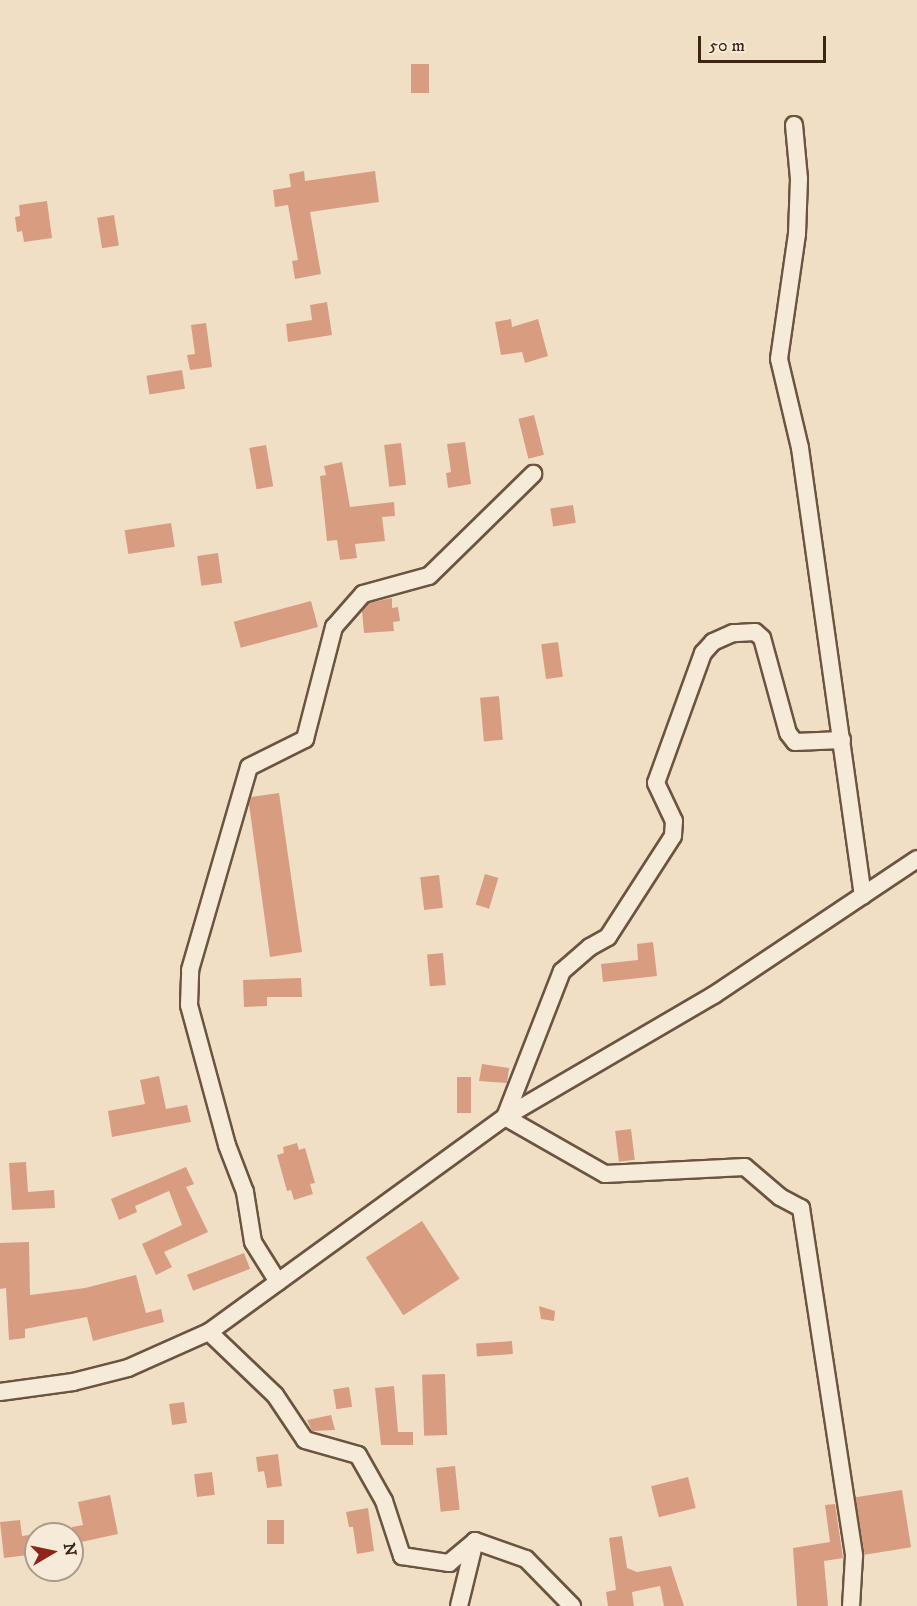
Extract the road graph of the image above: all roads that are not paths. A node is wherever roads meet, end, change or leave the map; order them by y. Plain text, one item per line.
1 (794, 125) dead end
2 (533, 474) dead end
3 (842, 740) junction
4 (917, 859) edge
5 (863, 896) junction
6 (505, 1117) junction
7 (278, 1282) junction
8 (209, 1332) junction
9 (0, 1392) edge
10 (475, 1542) junction
11 (459, 1606) edge
12 (572, 1606) edge
13 (851, 1606) edge

1 - 3 street
2 - 7 street
3 - 5 street
3 - 6 street
4 - 5 street
5 - 6 street
6 - 7 street
6 - 13 street
7 - 8 street
8 - 9 street
8 - 10 street
10 - 11 street
10 - 12 street

